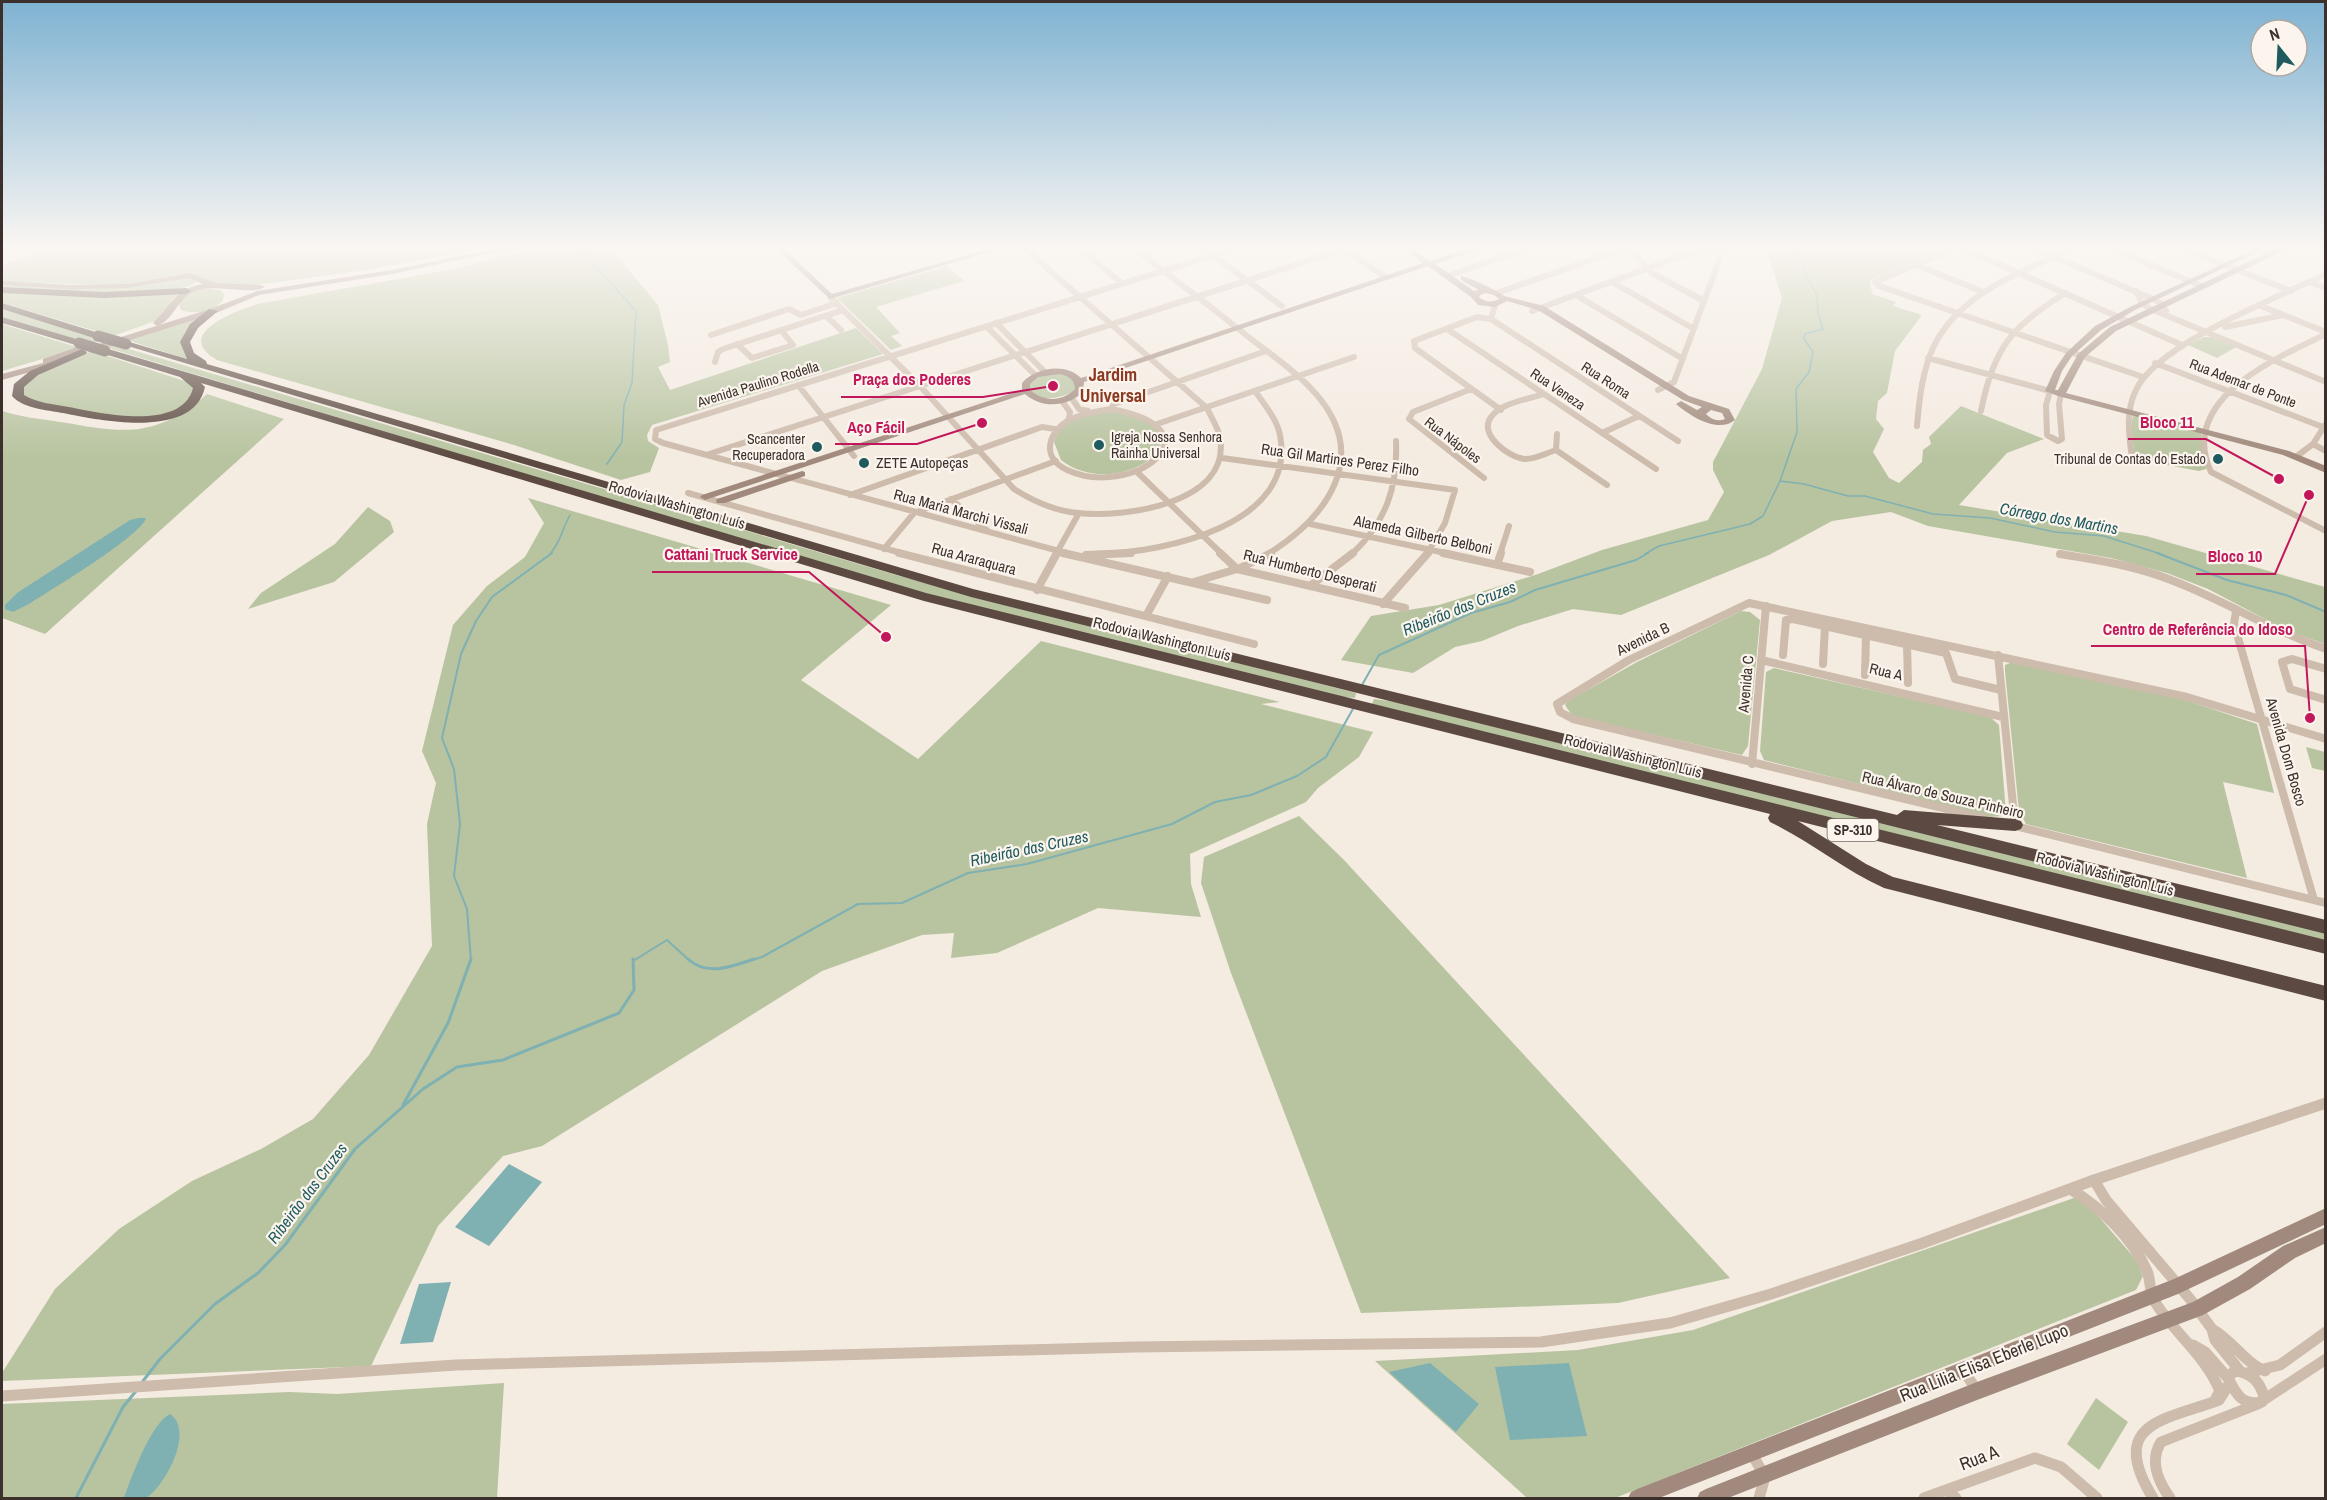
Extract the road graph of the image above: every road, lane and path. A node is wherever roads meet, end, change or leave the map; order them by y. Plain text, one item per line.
1 (40, 318) edge
2 (163, 318) edge
3 (184, 318) edge
4 (205, 318) edge
5 (762, 318) edge
6 (820, 318) edge
7 (828, 318) edge
8 (851, 318) edge
9 (1012, 318) edge
10 (1105, 318) edge
11 (1130, 318) edge
12 (1225, 318) edge
13 (1252, 318) edge
14 (1255, 318) edge
15 (1475, 318) edge
16 (1491, 318) edge
17 (1549, 318) edge
18 (1614, 318) edge
19 (1675, 318) edge
20 (1698, 318) edge
21 (1953, 318) edge
22 (1972, 318) edge
23 (2029, 318) edge
24 (2112, 318) edge
25 (2122, 318) edge
26 (2131, 318) edge
27 (2171, 318) edge
28 (2236, 318) edge
29 (2268, 318) edge
30 (2290, 318) edge
31 (2, 320) edge
32 (2126, 320) junction
33 (2175, 320) joint
34 (996, 323) junction
35 (1112, 324) junction
36 (1234, 325) junction
37 (986, 326) junction
38 (1448, 329) junction
39 (1694, 329) junction
40 (2214, 329) junction
41 (781, 330) junction
42 (841, 330) dead end
43 (2013, 332) junction
44 (2207, 333) junction
45 (2325, 333) edge
46 (711, 335) dead end
47 (737, 344) junction
48 (2182, 345) junction
49 (80, 348) junction
50 (1266, 351) junction
51 (1022, 352) junction
52 (2069, 352) junction
53 (1013, 355) junction
54 (1147, 355) junction
55 (891, 356) junction
56 (2081, 356) junction
57 (1354, 357) dead end
58 (1928, 358) junction
59 (1683, 359) junction
60 (2274, 361) junction
61 (716, 362) dead end
62 (2155, 363) junction
63 (158, 367) junction
64 (1045, 372) junction
65 (224, 373) junction
66 (1987, 374) junction
67 (2, 375) edge
68 (1035, 375) junction
69 (1298, 376) junction
70 (2143, 376) junction
71 (1077, 378) junction
72 (1177, 382) junction
73 (2325, 382) edge
74 (798, 385) junction
75 (920, 386) junction
76 (1662, 388) junction
77 (1471, 389) junction
78 (2228, 390) junction
79 (1255, 391) junction
80 (2050, 391) junction
81 (1028, 394) junction
82 (1543, 394) junction
83 (2061, 394) junction
84 (1066, 399) junction
85 (1711, 407) junction
86 (1207, 408) junction
87 (1111, 409) junction
88 (1501, 410) junction
89 (1089, 411) junction
90 (1981, 411) dead end
91 (2128, 411) junction
92 (1639, 416) junction
93 (823, 417) junction
94 (1703, 417) junction
95 (1069, 418) junction
96 (949, 420) junction
97 (1157, 424) junction
98 (665, 425) joint
99 (1917, 426) dead end
100 (2324, 428) edge
101 (1055, 429) junction
102 (2207, 431) junction
103 (1602, 433) junction
104 (2046, 433) joint
105 (1557, 434) dead end
106 (1396, 441) dead end
107 (1678, 441) dead end
108 (2314, 442) junction
109 (2325, 449) edge
110 (977, 450) junction
111 (1556, 450) junction
112 (852, 453) junction
113 (708, 454) junction
114 (2297, 456) junction
115 (1222, 458) junction
116 (2132, 458) dead end
117 (1056, 461) junction
118 (1279, 466) junction
119 (1656, 469) dead end
120 (2325, 470) edge
121 (780, 472) junction
122 (1137, 472) junction
123 (1340, 474) junction
124 (792, 477) junction
125 (1484, 478) dead end
126 (1005, 479) junction
127 (1397, 482) junction
128 (1607, 485) dead end
129 (688, 493) dead end
130 (850, 495) junction
131 (705, 497) junction
132 (951, 499) junction
133 (721, 501) junction
134 (1169, 503) junction
135 (914, 513) junction
136 (1079, 513) junction
137 (1310, 524) junction
138 (1509, 526) dead end
139 (2325, 531) edge
140 (993, 535) junction
141 (1203, 536) junction
142 (1370, 537) junction
143 (884, 549) junction
144 (1432, 551) junction
145 (1059, 552) junction
146 (1130, 554) junction
147 (2060, 554) dead end
148 (1077, 556) junction
149 (1497, 565) junction
150 (1126, 567) junction
151 (1237, 569) junction
152 (1530, 572) dead end
153 (1168, 576) junction
154 (1193, 583) junction
155 (1310, 586) junction
156 (1037, 590) junction
157 (1267, 600) dead end
158 (1383, 604) junction
159 (1766, 606) junction
160 (1405, 608) dead end
161 (2236, 611) junction
162 (1146, 616) junction
163 (1825, 626) junction
164 (1866, 635) junction
165 (1254, 644) dead end
166 (1907, 645) junction
167 (2325, 649) edge
168 (1783, 655) dead end
169 (1998, 655) junction
170 (1761, 660) junction
171 (1823, 664) dead end
172 (2325, 669) edge
173 (1865, 675) dead end
174 (1908, 683) dead end
175 (2001, 690) junction
176 (2325, 700) edge
177 (1557, 709) joint
178 (2003, 717) junction
179 (2263, 719) junction
180 (2325, 739) edge
181 (1752, 764) junction
182 (1786, 795) junction
183 (1729, 799) junction
184 (2015, 825) junction
185 (2314, 900) junction
186 (2325, 903) edge
187 (2325, 927) edge
188 (2325, 947) edge
189 (2325, 994) edge
190 (2325, 1103) edge
191 (2094, 1180) junction
192 (2072, 1190) junction
193 (2325, 1216) edge
194 (2325, 1235) edge
195 (2178, 1286) junction
196 (2151, 1296) junction
197 (2197, 1309) junction
198 (2169, 1319) junction
199 (2212, 1329) junction
200 (2325, 1332) edge
201 (2193, 1345) junction
202 (2325, 1359) edge
203 (1964, 1371) junction
204 (2271, 1371) junction
205 (2244, 1372) junction
206 (2228, 1381) junction
207 (1977, 1391) junction
208 (2, 1396) edge
209 (2214, 1402) junction
210 (2260, 1403) junction
211 (1752, 1454) junction
212 (1765, 1477) junction
213 (1951, 1494) edge
214 (1640, 1498) edge
215 (1706, 1498) edge
216 (1759, 1498) edge
217 (1924, 1498) edge
218 (2097, 1498) edge
219 (2153, 1498) edge
220 (2170, 1498) edge

1 - 65 highway, Rodovia Washington Luís / SP-310, bridge
2 - 67 street
3 - 49 street
4 - 65 highway
5 - 46 street
6 - 41 street
7 - 42 street
8 - 55 street
9 - 34 street, Avenida Paulino Rodella
10 - 35 street
11 - 35 street
12 - 36 street
13 - 36 street
14 - 36 street
15 - 38 street
16 - 92 street, Rua Roma
17 - 76 street
18 - 59 street
19 - 39 street
20 - 39 street
21 - 58 street
22 - 43 street
23 - 43 street
24 - 52 street
25 - 32 street
26 - 32 street
27 - 33 street
28 - 40 street
29 - 40 street
30 - 45 street
31 - 49 highway, Rodovia Washington Luís / SP-310
32 - 48 street
32 - 56 street
33 - 44 street
34 - 37 street, Avenida Paulino Rodella
34 - 51 street
35 - 51 street
35 - 54 street
36 - 50 street
36 - 54 street
37 - 53 street
37 - 55 street, Avenida Paulino Rodella
38 - 77 street
38 - 82 street, Rua Veneza
39 - 59 street
40 - 44 street
41 - 47 street
41 - 47 street
43 - 52 street
43 - 66 street
44 - 48 street
44 - 60 street
45 - 60 street
47 - 61 street
48 - 62 street
49 - 63 highway, Rodovia Washington Luís / SP-310, bridge
49 - 63 highway
49 - 67 street
50 - 69 street
50 - 72 street
51 - 53 street
51 - 64 street
52 - 56 street
52 - 80 street
53 - 68 street
53 - 75 street
54 - 71 street
54 - 72 street
55 - 74 street, Avenida Paulino Rodella
55 - 75 street
56 - 70 street
56 - 83 street
57 - 69 street
58 - 66 street
58 - 99 street
59 - 76 street
60 - 73 street
60 - 78 street
62 - 70 street
62 - 78 street, Rua Ademar de Ponte
63 - 183 highway, Rodovia Washington Luís / SP-310
64 - 68 street
64 - 71 street
65 - 182 highway, Rodovia Washington Luís / SP-310
66 - 80 street
66 - 90 street
68 - 81 street
69 - 79 street
69 - 123 street
70 - 91 street
71 - 84 street
72 - 86 street
72 - 87 street
74 - 93 street
74 - 98 street, Avenida Paulino Rodella
75 - 93 street
75 - 96 street
76 - 85 street
76 - 94 street
77 - 88 street
77 - 125 street, Rua Nápoles
78 - 100 street, Rua Ademar de Ponte
78 - 102 street
79 - 86 street
79 - 118 street
80 - 83 street
80 - 104 street
81 - 84 street
81 - 96 street
82 - 88 street
82 - 103 street, Rua Veneza
83 - 91 street
83 - 104 street
84 - 89 street
84 - 95 street
85 - 94 street
85 - 94 street
86 - 97 street
86 - 115 street
87 - 89 street
87 - 97 street
88 - 111 street
89 - 95 street
91 - 102 street
91 - 116 street
92 - 103 street
92 - 107 street, Rua Roma
93 - 112 street
93 - 113 street
95 - 101 street
96 - 110 street
96 - 112 street
97 - 122 street
98 - 113 street, Rua Maria Marchi Vissali
100 - 108 street
101 - 110 street
101 - 117 street
102 - 114 street
102 - 139 street
103 - 119 street, Rua Veneza
105 - 111 street
106 - 127 street
108 - 109 street
108 - 114 street
110 - 126 street
110 - 130 street
111 - 128 street
112 - 121 street
112 - 124 street
113 - 121 street, Rua Maria Marchi Vissali
114 - 120 street
115 - 118 street, Rua Gil Martines Perez Filho
115 - 134 street
117 - 122 street
117 - 126 street
118 - 123 street, Rua Gil Martines Perez Filho
118 - 141 street
121 - 124 street, Rua Maria Marchi Vissali
121 - 131 street
122 - 134 street, Rua Humberto Desperati
123 - 127 street, Rua Gil Martines Perez Filho
123 - 137 street
124 - 130 street, Rua Maria Marchi Vissali
124 - 133 street
126 - 132 street
126 - 136 street
127 - 142 street
127 - 144 street, Rua Gil Martines Perez Filho
129 - 131 street, Rua Araraquara
130 - 135 street, Rua Maria Marchi Vissali
131 - 133 street, Rua Araraquara
132 - 135 street
132 - 140 street
133 - 143 street, Rua Araraquara
134 - 136 street
134 - 141 street, Rua Humberto Desperati
135 - 140 street, Rua Maria Marchi Vissali
135 - 143 street
136 - 145 street
137 - 142 street, Alameda Gilberto Belboni
137 - 151 street
138 - 149 street
140 - 145 street, Rua Maria Marchi Vissali
141 - 146 street
141 - 151 street, Rua Humberto Desperati
142 - 144 street, Alameda Gilberto Belboni
142 - 155 street
143 - 156 street, Rua Araraquara
144 - 149 street, Alameda Gilberto Belboni
144 - 158 street
145 - 148 street, Rua Maria Marchi Vissali
145 - 156 street
146 - 148 street
146 - 150 street
147 - 161 street
148 - 150 street, Rua Maria Marchi Vissali
149 - 152 street, Alameda Gilberto Belboni
150 - 153 street, Rua Maria Marchi Vissali
151 - 154 street
151 - 155 street, Rua Humberto Desperati
153 - 154 street, Rua Maria Marchi Vissali
153 - 162 street
154 - 157 street, Rua Maria Marchi Vissali
155 - 158 street, Rua Humberto Desperati
156 - 162 street, Rua Araraquara
158 - 160 street, Rua Humberto Desperati
159 - 169 street
159 - 170 street, Avenida C
159 - 177 street, Avenida B
161 - 167 street
161 - 179 street, Avenida Dom Bosco
162 - 165 street, Rua Araraquara
163 - 164 street
163 - 168 street
163 - 171 street
164 - 166 street
164 - 173 street
166 - 174 street
166 - 175 street
169 - 175 street
169 - 179 street
170 - 178 street, Rua A
170 - 181 street, Avenida C
172 - 176 street
175 - 178 street
177 - 181 street, Rua Álvaro de Souza Pinheiro
178 - 184 street
179 - 180 street
179 - 185 street, Avenida Dom Bosco
181 - 184 street, Rua Álvaro de Souza Pinheiro
182 - 184 highway
182 - 187 highway, Rodovia Washington Luís / SP-310
183 - 188 highway, Rodovia Washington Luís / SP-310
183 - 189 highway
184 - 185 street, Rua Álvaro de Souza Pinheiro
185 - 186 street, Rua Álvaro de Souza Pinheiro
190 - 191 street
191 - 192 street
191 - 195 street
192 - 196 street
192 - 208 street
193 - 195 street, Rua Lilia Elisa Eberle Lupo
194 - 197 street, Rua Lilia Elisa Eberle Lupo
195 - 196 street, Rua Lilia Elisa Eberle Lupo
195 - 197 street
196 - 198 street
196 - 203 street, Rua Lilia Elisa Eberle Lupo
197 - 198 street, Rua Lilia Elisa Eberle Lupo
197 - 199 street
198 - 201 street
198 - 207 street, Rua Lilia Elisa Eberle Lupo
199 - 204 street
199 - 205 street
200 - 204 street
201 - 206 street
201 - 209 street
202 - 210 street
203 - 207 street
203 - 211 street, Rua Lilia Elisa Eberle Lupo
204 - 205 street
205 - 206 street
205 - 210 street
206 - 209 street
206 - 210 street
207 - 212 street, Rua Lilia Elisa Eberle Lupo
209 - 219 street
210 - 220 street
211 - 212 street
211 - 214 street, Rua Lilia Elisa Eberle Lupo
212 - 215 street, Rua Lilia Elisa Eberle Lupo
212 - 216 street
213 - 217 street, Rua A
213 - 218 street, Rua A

